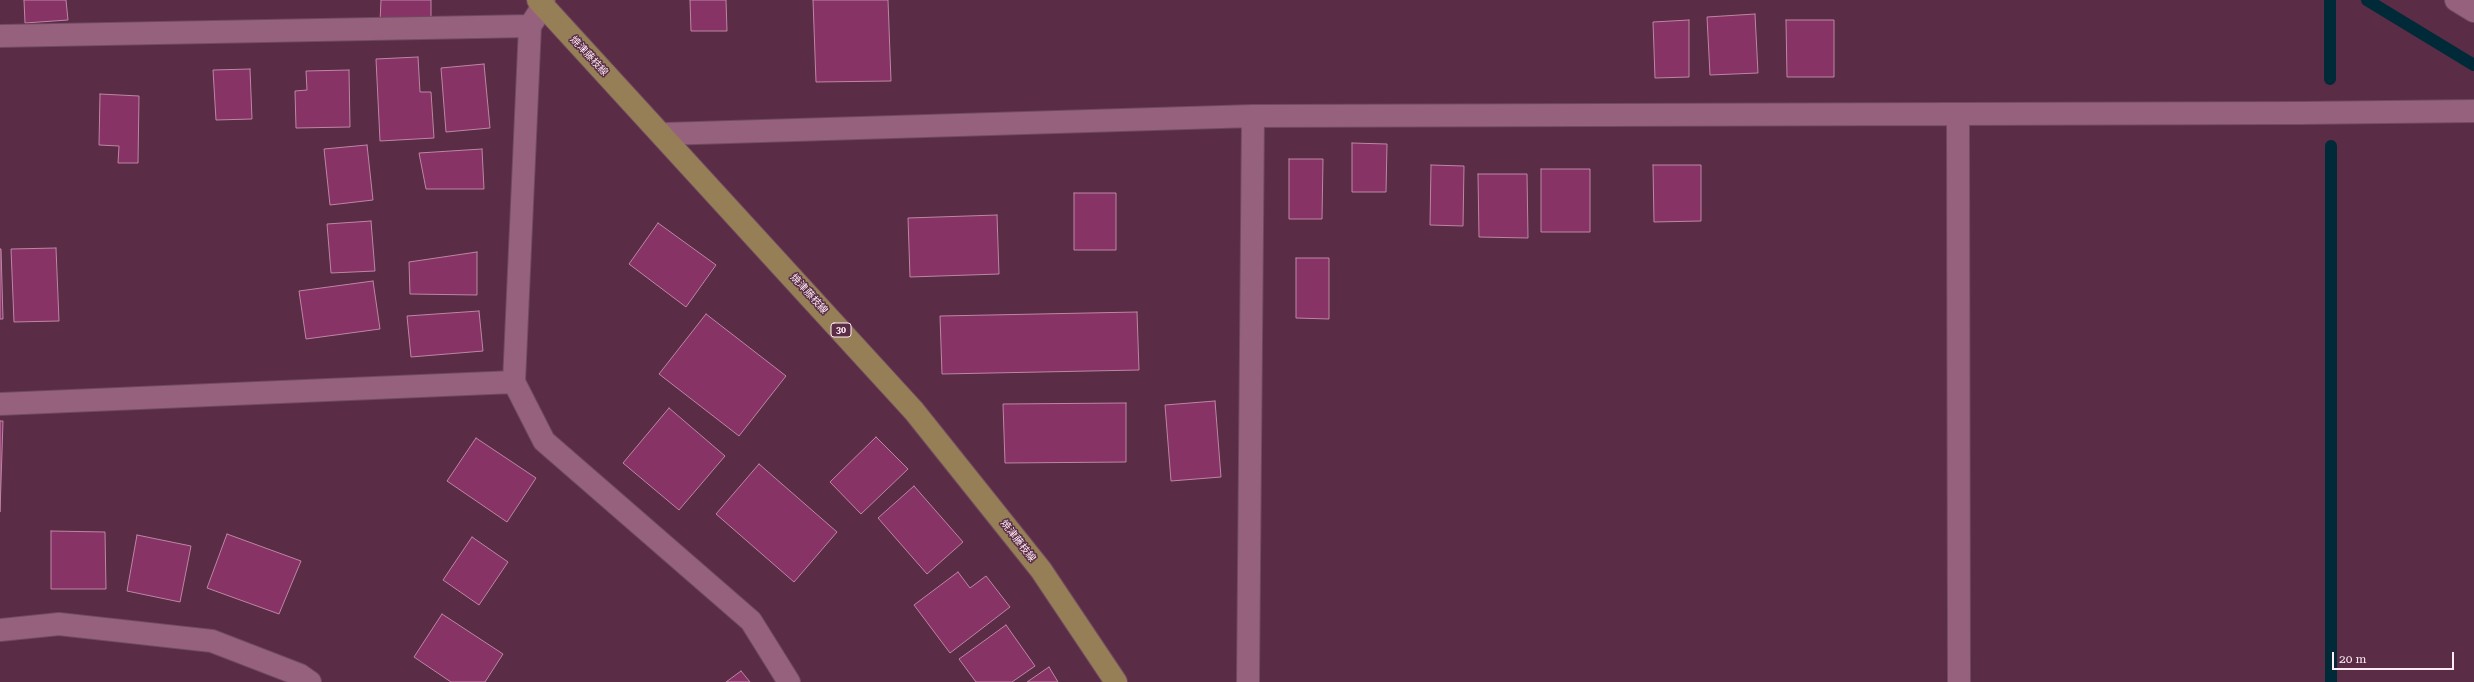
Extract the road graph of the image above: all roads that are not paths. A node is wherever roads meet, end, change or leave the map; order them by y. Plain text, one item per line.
1 (2456, 0) edge
2 (542, 2) edge
3 (2474, 11) edge
4 (530, 26) junction
5 (0, 36) edge
6 (2474, 110) edge
7 (1958, 114) junction
8 (1253, 116) junction
9 (664, 134) junction
10 (514, 382) junction
11 (0, 404) edge
12 (0, 630) edge
13 (310, 682) edge
14 (789, 682) edge
15 (1116, 682) edge
16 (1248, 682) edge
17 (1959, 682) edge

1 - 3 street
2 - 4 street
2 - 9 main road, 焼津藤枝線 / 30
4 - 5 street
4 - 10 street
6 - 7 street
7 - 8 street
7 - 17 street
8 - 9 street
8 - 16 street
9 - 15 main road, 焼津藤枝線 / 30
10 - 11 street
10 - 14 street
12 - 13 street

